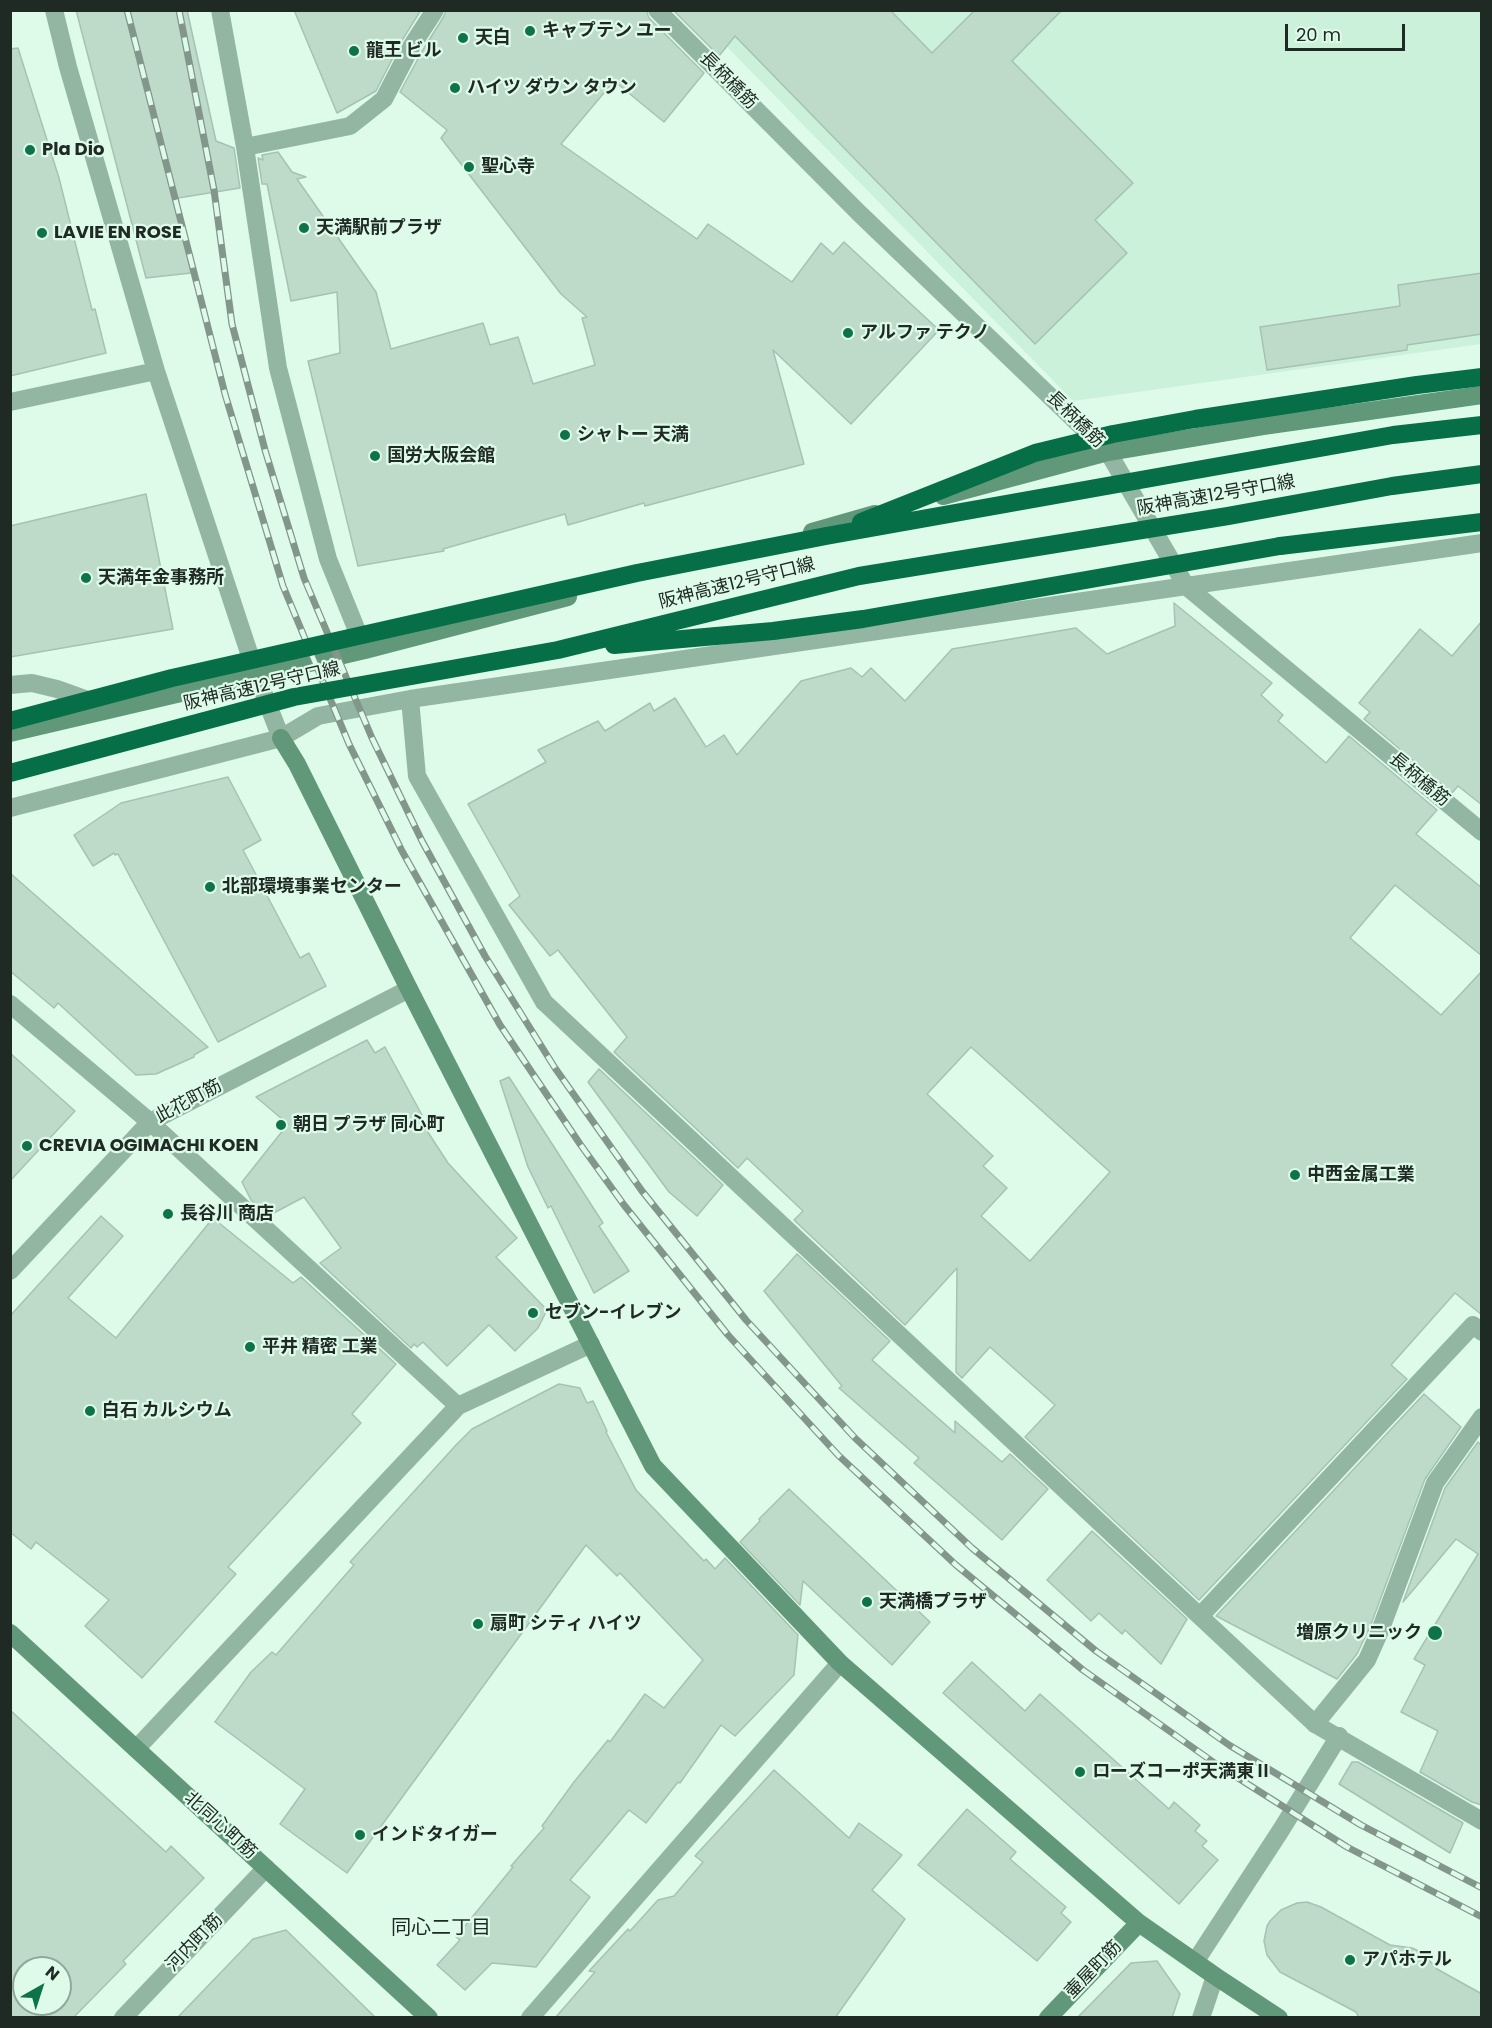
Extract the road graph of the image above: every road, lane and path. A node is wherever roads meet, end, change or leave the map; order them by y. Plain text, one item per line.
1 (54, 10) edge
2 (220, 10) edge
3 (435, 10) edge
4 (657, 10) edge
5 (245, 147) junction
6 (156, 370) junction
7 (1482, 377) edge
8 (1482, 395) edge
9 (10, 402) edge
10 (1482, 425) edge
11 (1108, 452) junction
12 (1482, 474) edge
13 (1482, 522) edge
14 (826, 536) junction
15 (1482, 543) edge
16 (1186, 586) junction
17 (365, 650) junction
18 (558, 650) junction
19 (256, 674) junction
20 (10, 685) edge
21 (410, 699) junction
22 (112, 709) junction
23 (10, 721) edge
24 (10, 733) edge
25 (281, 738) junction
26 (10, 773) edge
27 (10, 808) edge
28 (1482, 832) edge
29 (410, 989) junction
30 (10, 1004) edge
31 (150, 1122) junction
32 (10, 1271) edge
33 (1482, 1332) edge
34 (591, 1344) junction
35 (458, 1406) junction
36 (1482, 1417) edge
37 (1201, 1615) junction
38 (10, 1633) edge
39 (840, 1663) junction
40 (1315, 1724) junction
41 (1339, 1736) junction
42 (136, 1749) junction
43 (1482, 1821) edge
44 (266, 1868) junction
45 (1139, 1923) junction
46 (1195, 1962) junction
47 (1215, 1976) junction
48 (123, 2018) edge
49 (429, 2018) edge
50 (530, 2018) edge
51 (1048, 2018) edge
52 (1201, 2018) edge
53 (1279, 2018) edge

1 - 6 street
2 - 5 street
3 - 5 street
4 - 11 street, 長柄橋筋
5 - 17 street
6 - 9 street
6 - 19 street
7 - 14 highway, bridge
8 - 11 street
10 - 14 highway, 阪神高速12号守口線, bridge
11 - 16 street, 長柄橋筋
11 - 17 street
12 - 18 highway, 阪神高速12号守口線, bridge
13 - 18 highway, bridge
14 - 23 highway, 阪神高速12号守口線, bridge
15 - 16 street
16 - 21 street
16 - 28 street, 長柄橋筋
17 - 19 street
18 - 26 highway, 阪神高速12号守口線, bridge
19 - 22 street
19 - 25 street
20 - 22 street
21 - 25 street
21 - 37 street
22 - 24 street
25 - 27 street
25 - 29 street
29 - 31 street, 此花町筋
29 - 34 street
30 - 31 street
31 - 32 street, 此花町筋
31 - 35 street
33 - 37 street
34 - 35 street
34 - 39 street
35 - 42 street
36 - 40 street
37 - 40 street
38 - 42 street, 北同心町筋
39 - 45 street
39 - 50 street
40 - 41 street
41 - 43 street
41 - 46 street
42 - 44 street, 北同心町筋
44 - 48 street, 河内町筋
44 - 49 street, 北同心町筋
45 - 46 street
45 - 51 street, 壷屋町筋
46 - 47 street
47 - 52 street
47 - 53 street

